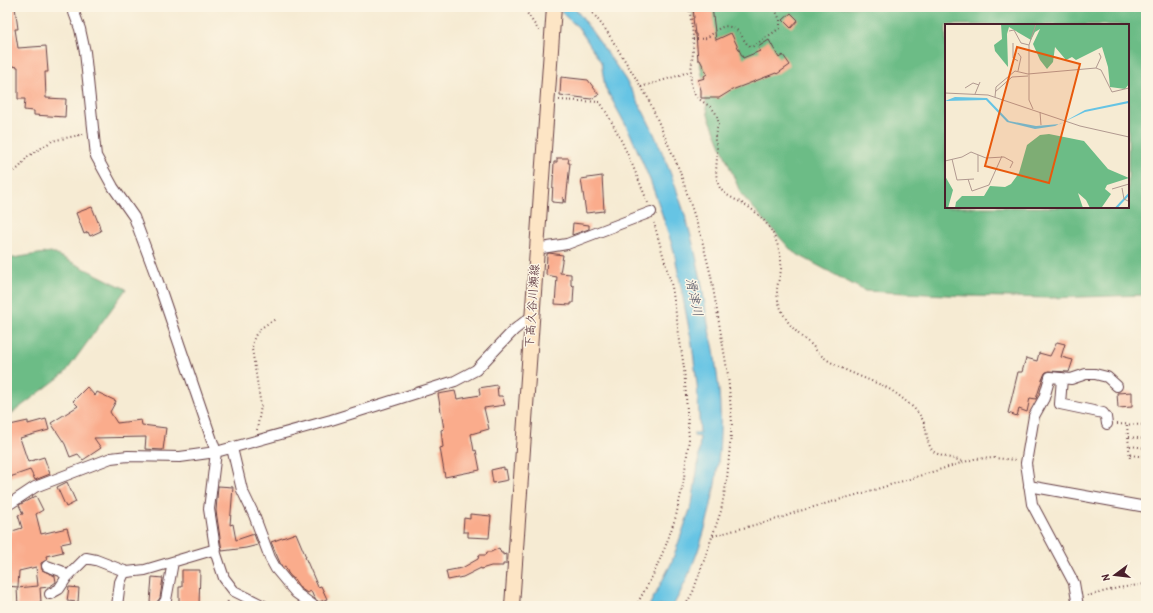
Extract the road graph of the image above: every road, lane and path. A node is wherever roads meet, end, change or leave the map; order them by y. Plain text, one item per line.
1 (72, 7) edge
2 (523, 7) edge
3 (554, 7) edge
4 (588, 7) edge
5 (689, 7) edge
6 (774, 7) edge
7 (552, 39) junction
8 (693, 39) junction
9 (690, 71) junction
10 (641, 86) junction
11 (548, 100) junction
12 (93, 133) junction
13 (7, 175) edge
14 (650, 212) junction
15 (536, 249) junction
16 (532, 316) junction
17 (276, 319) dead end
18 (1062, 378) junction
19 (1117, 386) dead end
20 (1107, 424) joint
21 (1127, 424) junction
22 (1146, 425) edge
23 (1129, 437) junction
24 (1146, 439) edge
25 (256, 441) junction
26 (1130, 446) junction
27 (232, 448) junction
28 (1146, 448) edge
29 (216, 452) junction
30 (1130, 455) junction
31 (1146, 457) edge
32 (1130, 459) dead end
33 (1026, 461) junction
34 (963, 463) junction
35 (1029, 486) junction
36 (7, 504) edge
37 (1146, 507) edge
38 (713, 536) junction
39 (216, 549) junction
40 (173, 562) junction
41 (47, 566) dead end
42 (125, 571) junction
43 (67, 577) junction
44 (1146, 584) edge
45 (50, 594) dead end
46 (1077, 603) edge
47 (117, 606) edge
48 (162, 606) edge
49 (264, 606) edge
50 (314, 606) edge
51 (512, 606) edge
52 (636, 606) edge
53 (685, 606) edge

1 - 12 street
2 - 7 path
3 - 7 main road, 下高久谷川瀬線
4 - 10 path
5 - 8 path
6 - 8 path
7 - 11 main road, 下高久谷川瀬線
8 - 9 path
9 - 10 path
9 - 34 path
10 - 38 path
11 - 14 path
11 - 15 main road, 下高久谷川瀬線
12 - 13 path
12 - 29 street
14 - 15 street
14 - 52 path
15 - 16 main road, 下高久谷川瀬線
16 - 25 street
16 - 51 main road, 下高久谷川瀬線
17 - 25 path
18 - 19 street
18 - 20 street
18 - 33 street
20 - 21 path
21 - 22 path
21 - 23 path
23 - 24 path
23 - 26 path
25 - 27 street
26 - 28 path
26 - 30 path
27 - 29 street
27 - 50 street
29 - 36 street
29 - 39 street
30 - 31 path
30 - 32 path
33 - 34 path
33 - 35 street
34 - 38 path
35 - 37 street
35 - 46 street
38 - 53 path
39 - 40 street
39 - 49 street
40 - 42 street
40 - 48 street
41 - 43 street
42 - 43 street
42 - 47 street
43 - 45 street
44 - 46 path

